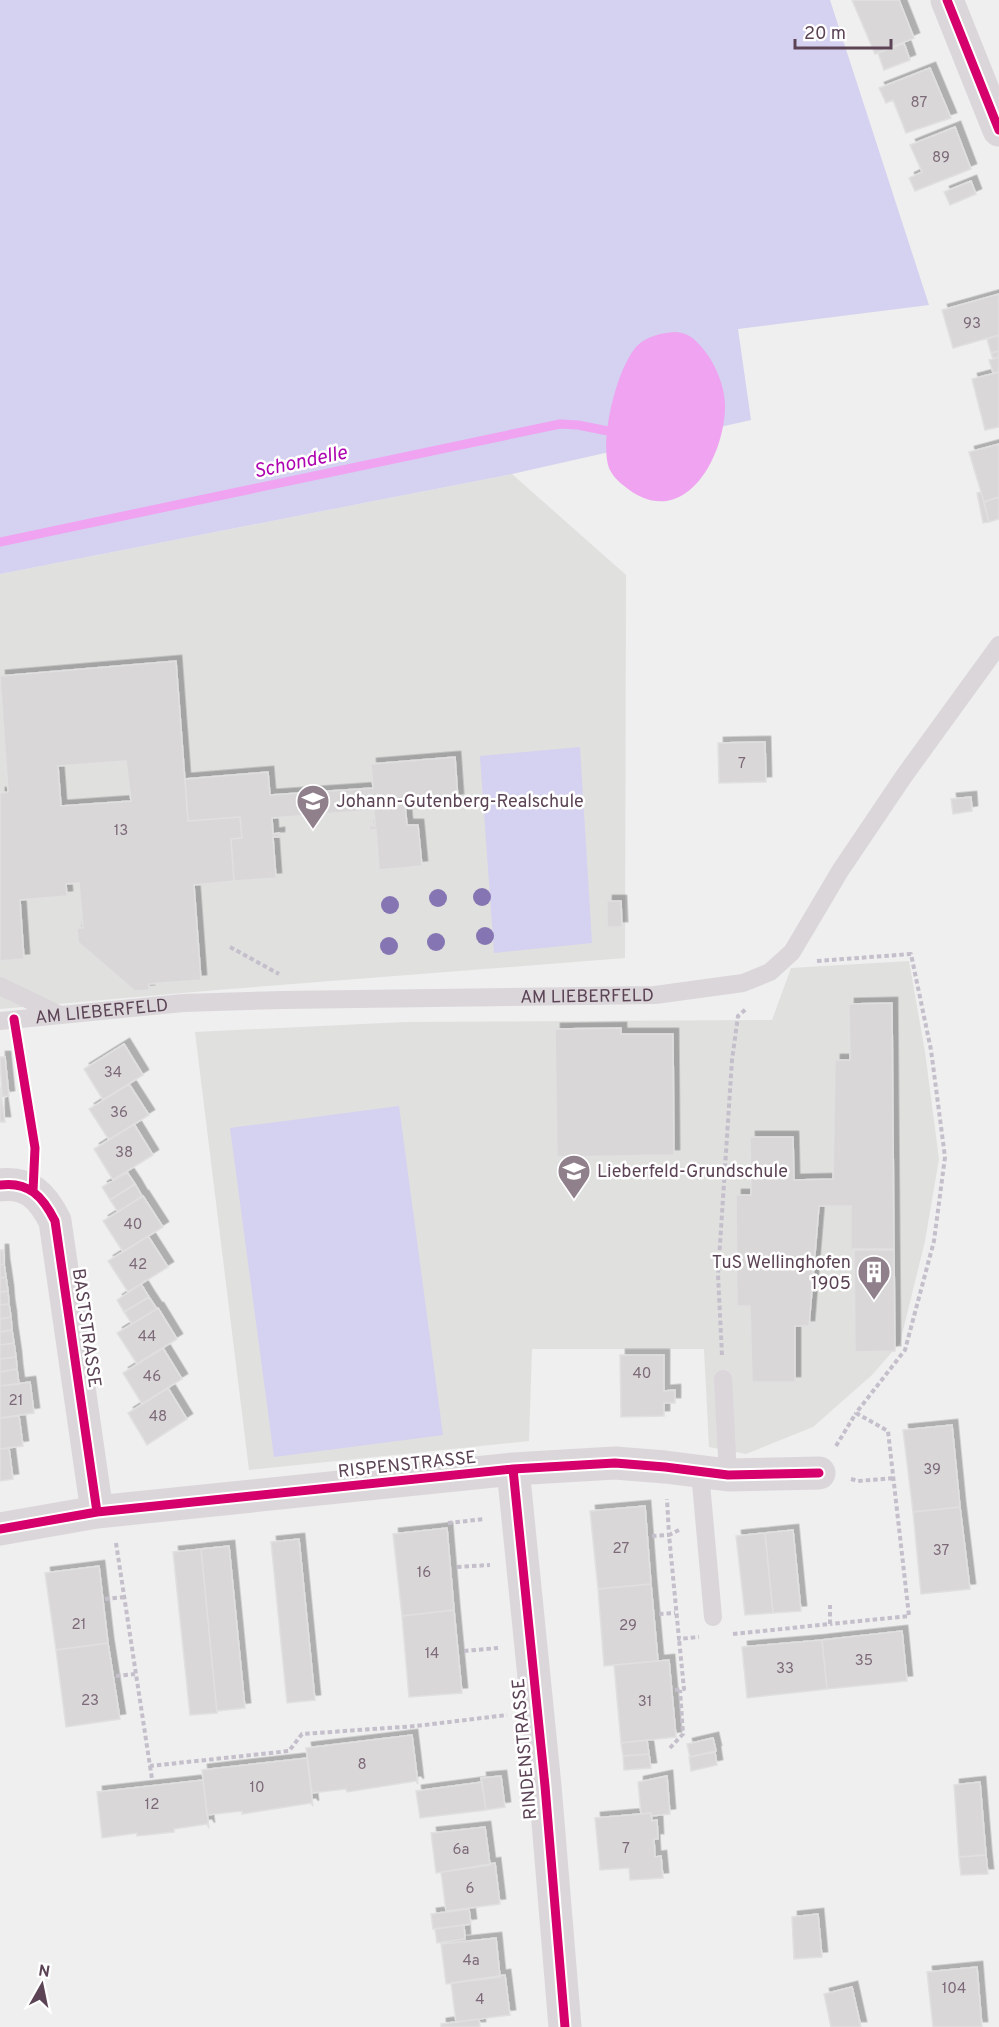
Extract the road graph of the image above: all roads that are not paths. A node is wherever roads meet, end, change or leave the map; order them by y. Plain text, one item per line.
1 (947, 0) edge
2 (999, 130) edge
3 (999, 645) edge
4 (0, 986) edge
5 (58, 1014) junction
6 (0, 1021) edge
7 (0, 1185) edge
8 (723, 1379) road end
9 (513, 1469) junction
10 (714, 1473) junction
11 (819, 1473) road end
12 (106, 1523) junction
13 (0, 1529) edge
14 (713, 1617) dead end
15 (564, 2027) edge

1 - 2 street
3 - 5 lane, AM LIEBERFELD
4 - 5 lane
5 - 6 lane, AM LIEBERFELD
7 - 12 street, BASTSTRASSE
8 - 10 lane
9 - 10 street, RISPENSTRASSE
9 - 12 street, RISPENSTRASSE
9 - 15 street, RINDENSTRASSE
10 - 11 street, RISPENSTRASSE
10 - 14 lane
12 - 13 street, RISPENSTRASSE

